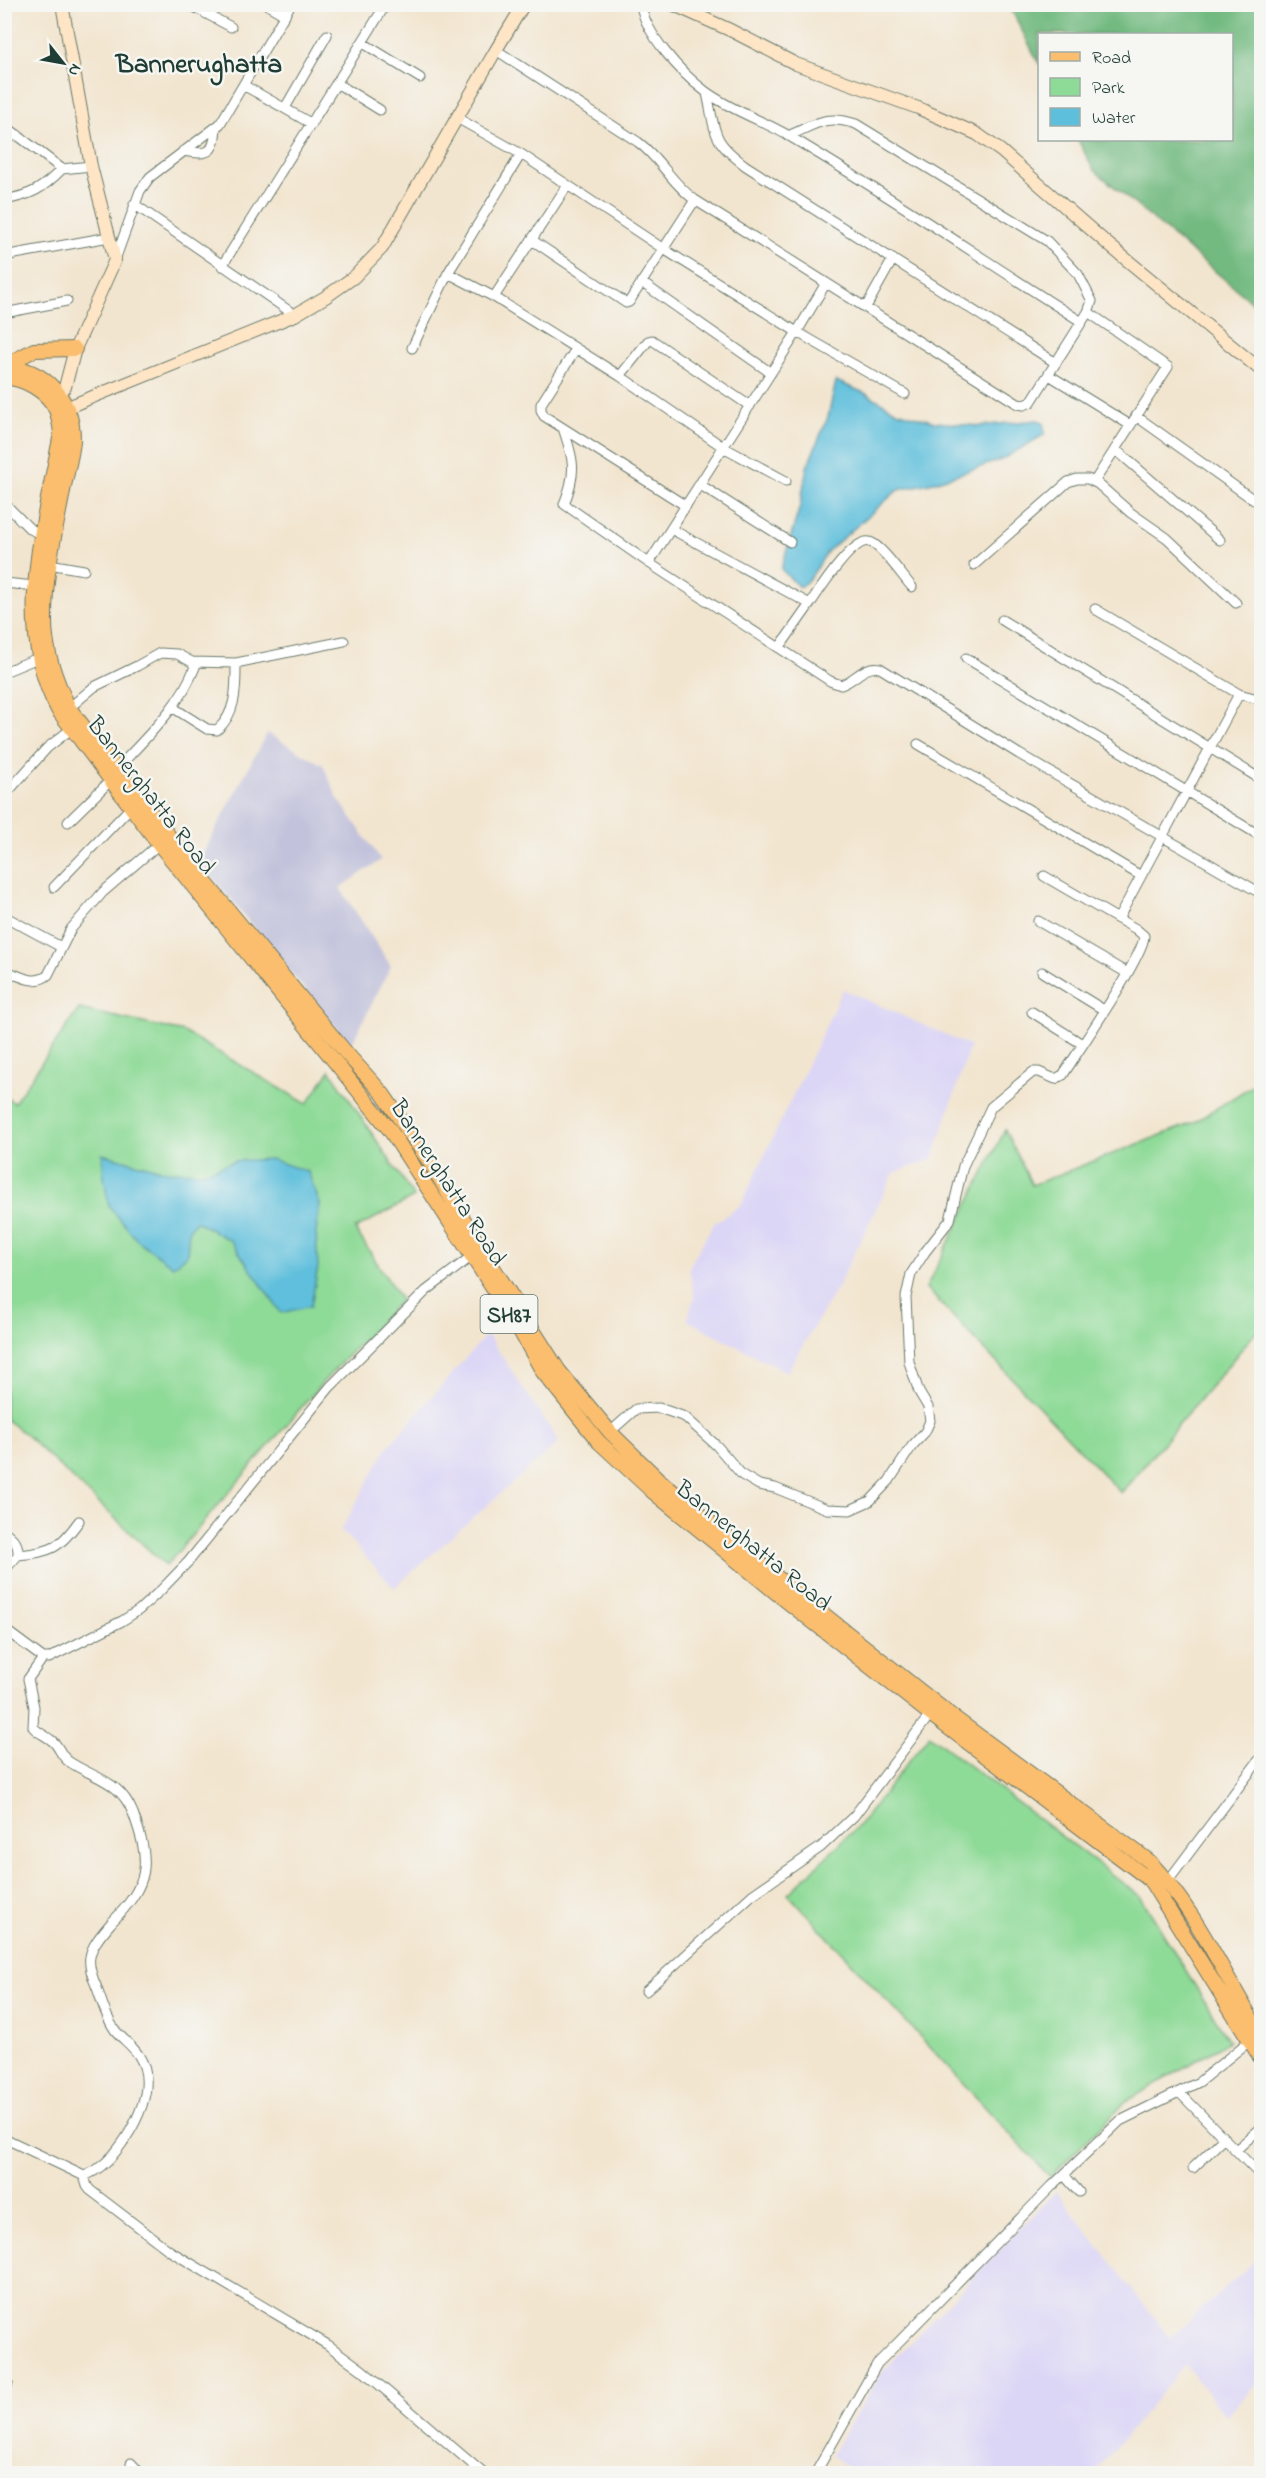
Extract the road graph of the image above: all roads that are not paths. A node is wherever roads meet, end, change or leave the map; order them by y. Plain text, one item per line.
1 (62, 4) edge
2 (188, 4) edge
3 (266, 4) edge
4 (291, 4) edge
5 (386, 4) edge
6 (524, 4) edge
7 (641, 4) edge
8 (672, 4) edge
9 (285, 15) junction
10 (231, 27) dead end
11 (327, 35) dead end
12 (363, 43) junction
13 (496, 50) junction
14 (420, 78) dead end
15 (338, 84) junction
16 (245, 86) junction
17 (707, 93) junction
18 (285, 108) junction
19 (380, 110) dead end
20 (457, 118) junction
21 (312, 123) junction
22 (4, 125) edge
23 (216, 128) junction
24 (18, 135) junction
25 (788, 136) junction
26 (4, 138) edge
27 (183, 151) junction
28 (521, 154) junction
29 (91, 166) junction
30 (62, 169) junction
31 (567, 186) junction
32 (4, 200) edge
33 (695, 200) junction
34 (134, 204) junction
35 (109, 237) junction
36 (532, 240) junction
37 (662, 248) junction
38 (4, 256) edge
39 (893, 259) junction
40 (115, 260) junction
41 (222, 266) junction
42 (448, 273) junction
43 (641, 282) junction
44 (826, 283) junction
45 (494, 297) junction
46 (67, 301) dead end
47 (866, 307) junction
48 (1088, 312) junction
49 (4, 313) edge
50 (295, 315) junction
51 (1082, 322) junction
52 (797, 332) junction
53 (412, 348) dead end
54 (75, 349) junction
55 (576, 349) junction
56 (1056, 363) junction
57 (5, 370) edge
58 (1262, 371) edge
59 (771, 373) junction
60 (1049, 375) junction
61 (620, 376) junction
62 (904, 394) dead end
63 (59, 403) junction
64 (750, 406) junction
65 (1136, 416) junction
66 (1130, 425) junction
67 (563, 428) junction
68 (723, 447) junction
69 (1115, 449) junction
70 (786, 481) dead end
71 (1094, 482) junction
72 (699, 484) junction
73 (1262, 490) edge
74 (1258, 502) edge
75 (4, 503) edge
76 (686, 506) junction
77 (671, 529) junction
78 (43, 536) junction
79 (1220, 540) dead end
80 (790, 542) dead end
81 (649, 563) junction
82 (49, 564) junction
83 (974, 565) dead end
84 (84, 570) dead end
85 (4, 583) edge
86 (35, 586) junction
87 (912, 587) dead end
88 (1236, 603) dead end
89 (810, 604) junction
90 (1095, 609) dead end
91 (1002, 620) dead end
92 (344, 641) dead end
93 (779, 648) junction
94 (38, 658) junction
95 (966, 658) dead end
96 (192, 662) junction
97 (236, 663) junction
98 (4, 672) edge
99 (1239, 694) junction
100 (1261, 700) edge
101 (172, 707) junction
102 (69, 708) junction
103 (76, 726) junction
104 (918, 744) dead end
105 (1212, 748) junction
106 (114, 775) junction
107 (1262, 780) edge
108 (1188, 792) junction
109 (4, 796) edge
110 (131, 807) junction
111 (68, 822) dead end
112 (1162, 837) junction
113 (1262, 837) edge
114 (159, 844) junction
115 (1044, 876) dead end
116 (1141, 876) junction
117 (54, 887) dead end
118 (1262, 894) edge
119 (4, 916) edge
120 (1118, 919) junction
121 (1038, 921) dead end
122 (61, 946) junction
123 (4, 970) edge
124 (1042, 972) dead end
125 (1127, 973) junction
126 (282, 986) junction
127 (1104, 1010) junction
128 (1032, 1012) dead end
129 (1082, 1044) junction
130 (472, 1256) junction
131 (610, 1432) junction
132 (79, 1521) dead end
133 (4, 1531) edge
134 (18, 1555) junction
135 (4, 1571) edge
136 (4, 1629) edge
137 (43, 1658) junction
138 (934, 1709) junction
139 (1262, 1756) edge
140 (1168, 1881) junction
141 (646, 1991) dead end
142 (1258, 2034) edge
143 (1262, 2060) edge
144 (1180, 2093) junction
145 (1262, 2127) edge
146 (4, 2138) edge
147 (1224, 2138) junction
148 (1236, 2150) junction
149 (1193, 2168) dead end
150 (1064, 2175) junction
151 (84, 2176) junction
152 (1262, 2177) edge
153 (1079, 2192) dead end
154 (131, 2463) dead end
155 (141, 2474) edge
156 (484, 2474) edge
157 (815, 2474) edge

1 - 29 main road
2 - 10 street
3 - 9 street
4 - 9 street
5 - 12 street
6 - 13 main road
7 - 17 street
8 - 58 main road
9 - 16 street
11 - 18 street
12 - 14 street
12 - 15 street
13 - 20 main road
13 - 33 street
15 - 19 street
15 - 21 street
16 - 18 street
16 - 23 street
17 - 25 street
17 - 39 street
18 - 21 street
20 - 28 street
20 - 50 main road
21 - 41 street
22 - 24 street
23 - 27 street
23 - 27 street
24 - 26 street
24 - 30 street
25 - 48 street
25 - 51 street
27 - 34 street
28 - 31 street
28 - 42 street
29 - 30 street
29 - 35 main road
30 - 32 street
31 - 36 street
31 - 37 street
33 - 37 street
33 - 44 street
34 - 40 street
34 - 41 street
35 - 38 street
35 - 40 main road
36 - 43 street
36 - 45 street
37 - 43 street
37 - 52 street
39 - 47 street
39 - 56 street
40 - 54 main road
41 - 50 street
42 - 45 street
42 - 53 street
43 - 59 street
44 - 47 street
44 - 52 street
45 - 55 street
46 - 49 street
47 - 60 street
48 - 51 street
48 - 65 street
50 - 63 main road
51 - 56 street
52 - 59 street
52 - 62 street
54 - 57 main road
54 - 63 main road
55 - 61 street
55 - 67 street
56 - 60 street
57 - 63 main road
59 - 64 street
60 - 66 street
61 - 64 street
61 - 68 street
63 - 78 main road, Bannerghatta Road / SH87
63 - 82 main road, Bannerghatta Road / SH87
64 - 68 street
65 - 66 street
65 - 74 street
66 - 69 street
67 - 76 street
67 - 81 street
68 - 70 street
68 - 72 street
69 - 71 street
69 - 79 street
71 - 83 street
71 - 88 street
72 - 76 street
72 - 80 street
73 - 74 street
75 - 78 street
76 - 77 street
77 - 81 street
77 - 89 street
78 - 86 main road, Bannerghatta Road / SH87
81 - 93 street
82 - 84 street
82 - 102 main road, Bannerghatta Road / SH87
85 - 86 street
86 - 94 main road, Bannerghatta Road / SH87
87 - 89 street
89 - 93 street
90 - 99 street
91 - 105 street
92 - 97 street
93 - 112 street
94 - 98 street
94 - 103 main road, Bannerghatta Road / SH87
95 - 108 street
96 - 97 street
96 - 101 street
96 - 102 street
97 - 101 street
99 - 100 street
99 - 105 street
101 - 106 street
102 - 103 main road, Bannerghatta Road / SH87
103 - 106 main road, Bannerghatta Road / SH87
103 - 109 street
104 - 116 street
105 - 107 street
105 - 108 street
106 - 110 main road, Bannerghatta Road / SH87
106 - 111 street
106 - 126 main road, Bannerghatta Road / SH87
108 - 112 street
108 - 113 street
110 - 114 main road, Bannerghatta Road / SH87
110 - 117 street
112 - 116 street
112 - 118 street
114 - 122 street
114 - 126 main road, Bannerghatta Road / SH87
115 - 120 street
116 - 120 street
119 - 122 street
120 - 125 street
121 - 125 street
122 - 123 street
124 - 127 street
125 - 127 street
126 - 130 main road, Bannerghatta Road / SH87
126 - 131 main road, Bannerghatta Road / SH87
127 - 129 street
128 - 129 street
129 - 131 street
130 - 137 street
130 - 138 main road, Bannerghatta Road / SH87
131 - 138 main road, Bannerghatta Road / SH87
132 - 134 street
133 - 134 street
134 - 135 street
136 - 137 street
137 - 151 street
138 - 140 main road, Bannerghatta Road / SH87
138 - 141 street
138 - 142 main road, Bannerghatta Road / SH87
139 - 140 street
140 - 142 main road, Bannerghatta Road / SH87
142 - 143 main road, Bannerghatta Road / SH87
142 - 144 street
144 - 147 street
144 - 150 street
145 - 148 street
146 - 151 street
147 - 148 street
147 - 149 street
148 - 152 street
150 - 153 street
150 - 157 street
151 - 156 street
154 - 155 street

